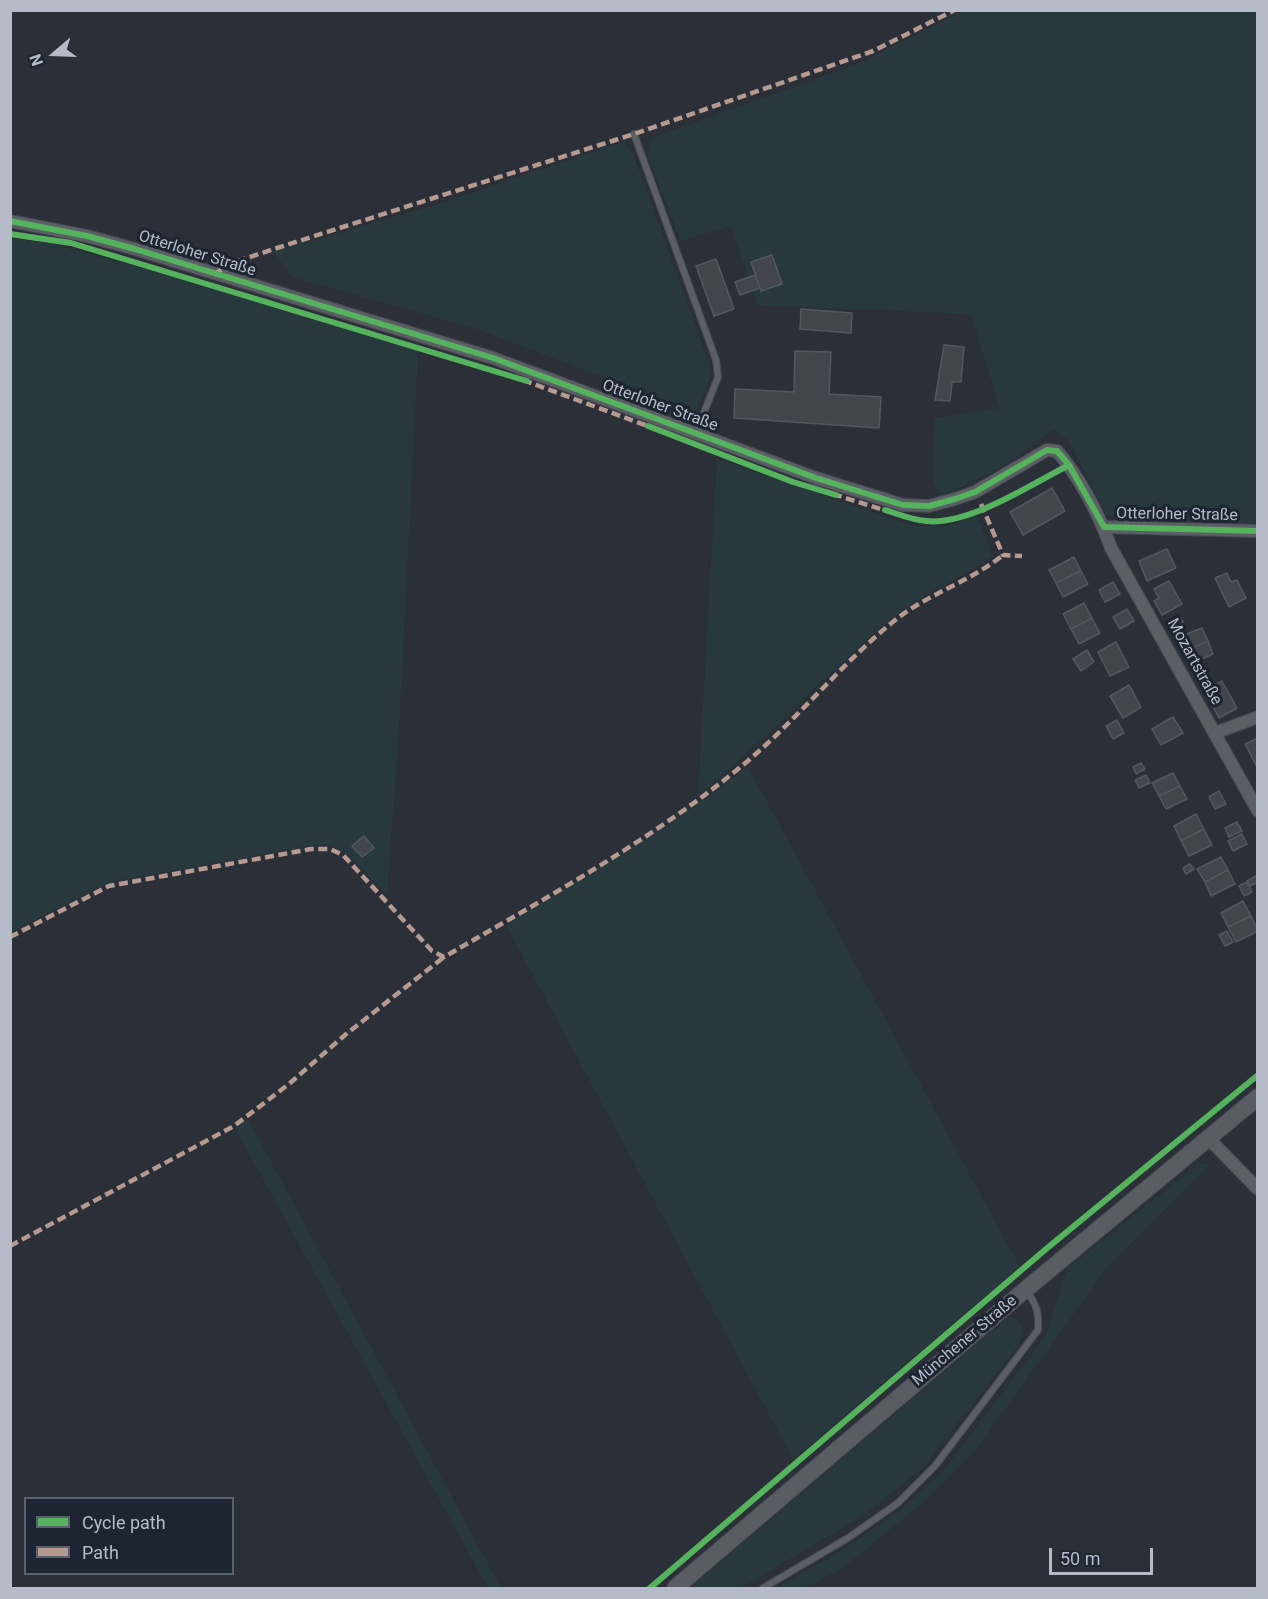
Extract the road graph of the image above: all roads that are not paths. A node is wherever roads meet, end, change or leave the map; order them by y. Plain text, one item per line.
1 (633, 134) dead end
2 (10, 221) edge
3 (696, 433) junction
4 (1104, 527) junction
5 (1257, 531) edge
6 (1257, 717) edge
7 (1215, 733) junction
8 (1257, 812) edge
9 (1257, 1098) edge
10 (1209, 1139) junction
11 (1257, 1189) edge
12 (1025, 1290) junction
13 (675, 1588) edge
14 (763, 1588) edge

1 - 3 lane
2 - 3 street, Otterloher Straße
3 - 4 street, Otterloher Straße
4 - 5 street, Otterloher Straße
4 - 7 street, Mozartstraße
6 - 7 street
7 - 8 street, Mozartstraße
9 - 10 main road, Münchener Straße
10 - 11 street
10 - 12 main road, Münchener Straße
12 - 13 main road, Münchener Straße
12 - 14 lane

